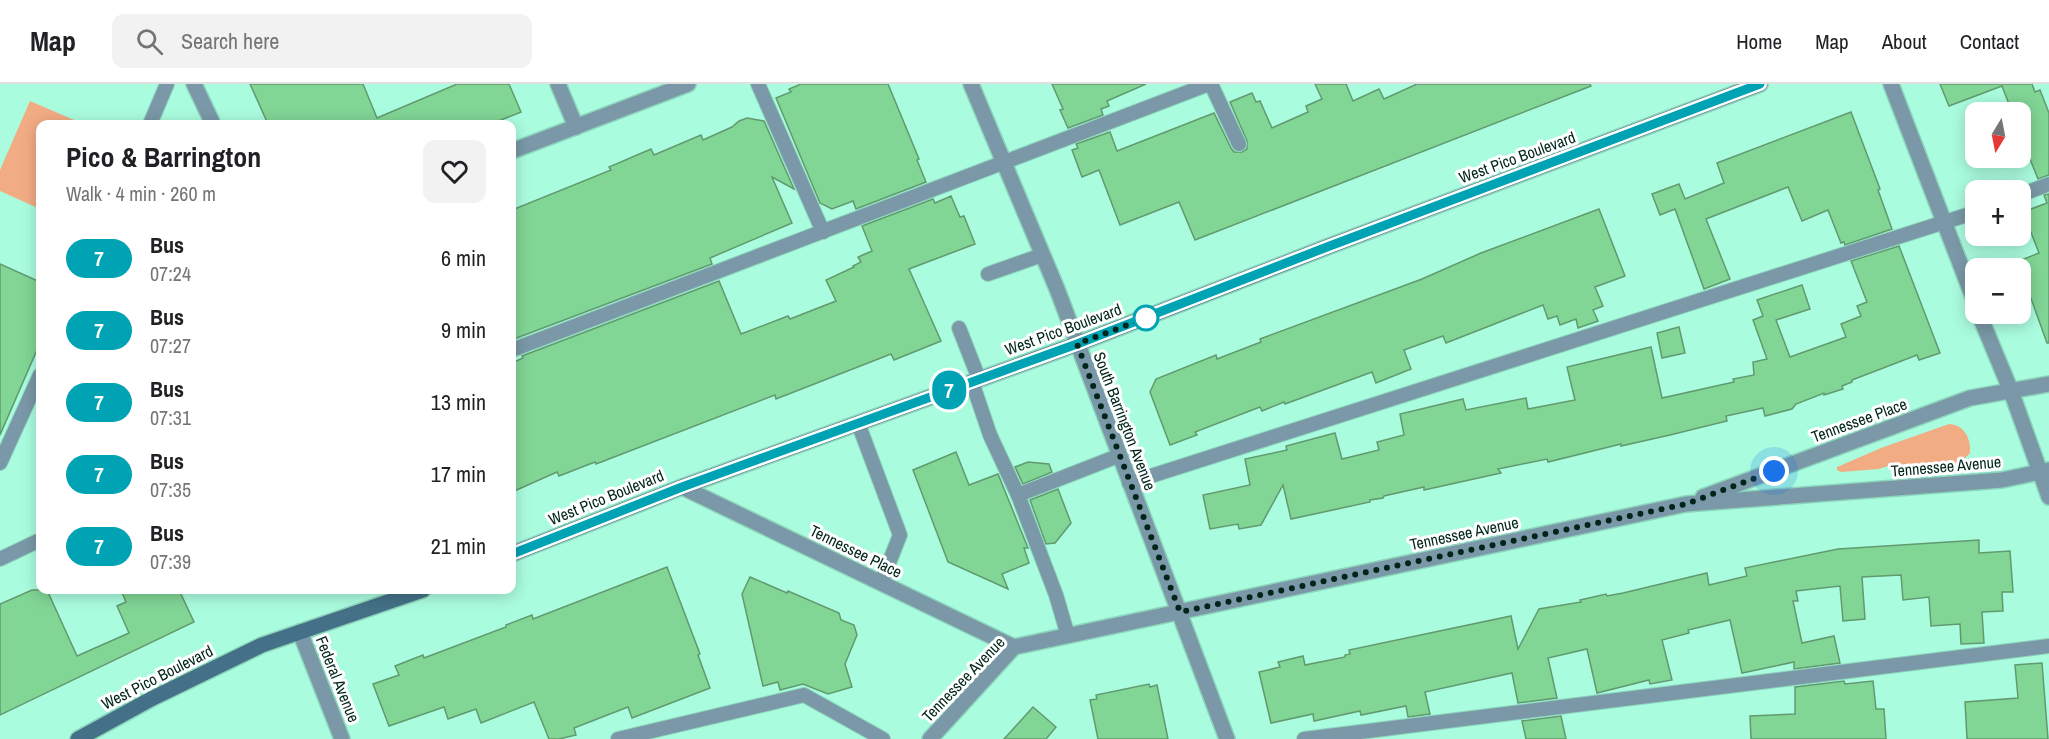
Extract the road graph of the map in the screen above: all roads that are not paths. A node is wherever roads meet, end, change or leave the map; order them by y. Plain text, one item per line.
1 (167, 84) edge
2 (194, 84) edge
3 (558, 84) edge
4 (688, 84) edge
5 (758, 84) edge
6 (971, 84) edge
7 (1210, 84) edge
8 (1760, 84) edge
9 (1891, 84) edge
10 (1178, 89) edge
11 (152, 120) edge
12 (211, 120) edge
13 (576, 127) junction
14 (1239, 144) dead end
15 (516, 150) edge
16 (1005, 162) junction
17 (2049, 184) edge
18 (2031, 191) edge
19 (1965, 216) edge
20 (1943, 224) junction
21 (823, 232) junction
22 (1042, 255) junction
23 (988, 274) dead end
24 (1965, 278) edge
25 (1983, 324) edge
26 (959, 328) dead end
27 (1077, 344) junction
28 (516, 348) edge
29 (975, 380) junction
30 (36, 384) edge
31 (2049, 384) edge
32 (2010, 391) junction
33 (858, 423) junction
34 (1118, 456) junction
35 (0, 463) edge
36 (2045, 471) edge
37 (1129, 483) junction
38 (682, 487) junction
39 (1018, 495) junction
40 (2049, 496) edge
41 (1686, 504) junction
42 (36, 542) edge
43 (516, 552) edge
44 (0, 558) edge
45 (881, 583) junction
46 (405, 594) edge
47 (1180, 612) junction
48 (300, 632) junction
49 (1068, 636) junction
50 (2049, 646) edge
51 (1014, 647) junction
52 (78, 739) edge
53 (342, 739) edge
54 (618, 739) edge
55 (883, 739) edge
56 (930, 739) edge
57 (1227, 739) edge
58 (1304, 739) edge

1 - 11 lane
2 - 12 street
3 - 13 street
4 - 13 street
5 - 21 lane
6 - 16 street, South Barrington Avenue
7 - 10 lane
7 - 14 lane
8 - 27 main road, West Pico Boulevard
9 - 20 street
10 - 16 lane
13 - 15 street
16 - 21 lane
16 - 22 street, South Barrington Avenue
17 - 18 lane
19 - 20 lane
20 - 24 street
20 - 37 lane
21 - 28 lane
22 - 23 lane
22 - 27 street, South Barrington Avenue
25 - 32 street
26 - 29 lane
27 - 29 main road, West Pico Boulevard
27 - 34 street, South Barrington Avenue
29 - 33 main road, West Pico Boulevard
29 - 39 lane
30 - 35 lane
31 - 32 street, Tennessee Place
32 - 36 street
32 - 41 street, Tennessee Place
33 - 38 main road, West Pico Boulevard
33 - 45 lane
34 - 37 street, South Barrington Avenue
34 - 39 lane
36 - 40 street
36 - 41 street, Tennessee Avenue
37 - 47 street, South Barrington Avenue
38 - 43 main road, West Pico Boulevard
38 - 45 street, Tennessee Place
39 - 49 lane
41 - 47 street, Tennessee Avenue
42 - 44 lane
45 - 51 street, Tennessee Place
46 - 48 main road, West Pico Boulevard
47 - 49 street, Tennessee Avenue
47 - 57 street, South Barrington Avenue
48 - 52 main road, West Pico Boulevard
48 - 53 street, Federal Avenue
49 - 51 street, Tennessee Avenue
50 - 58 lane
51 - 56 street, Tennessee Avenue
54 - 55 lane

